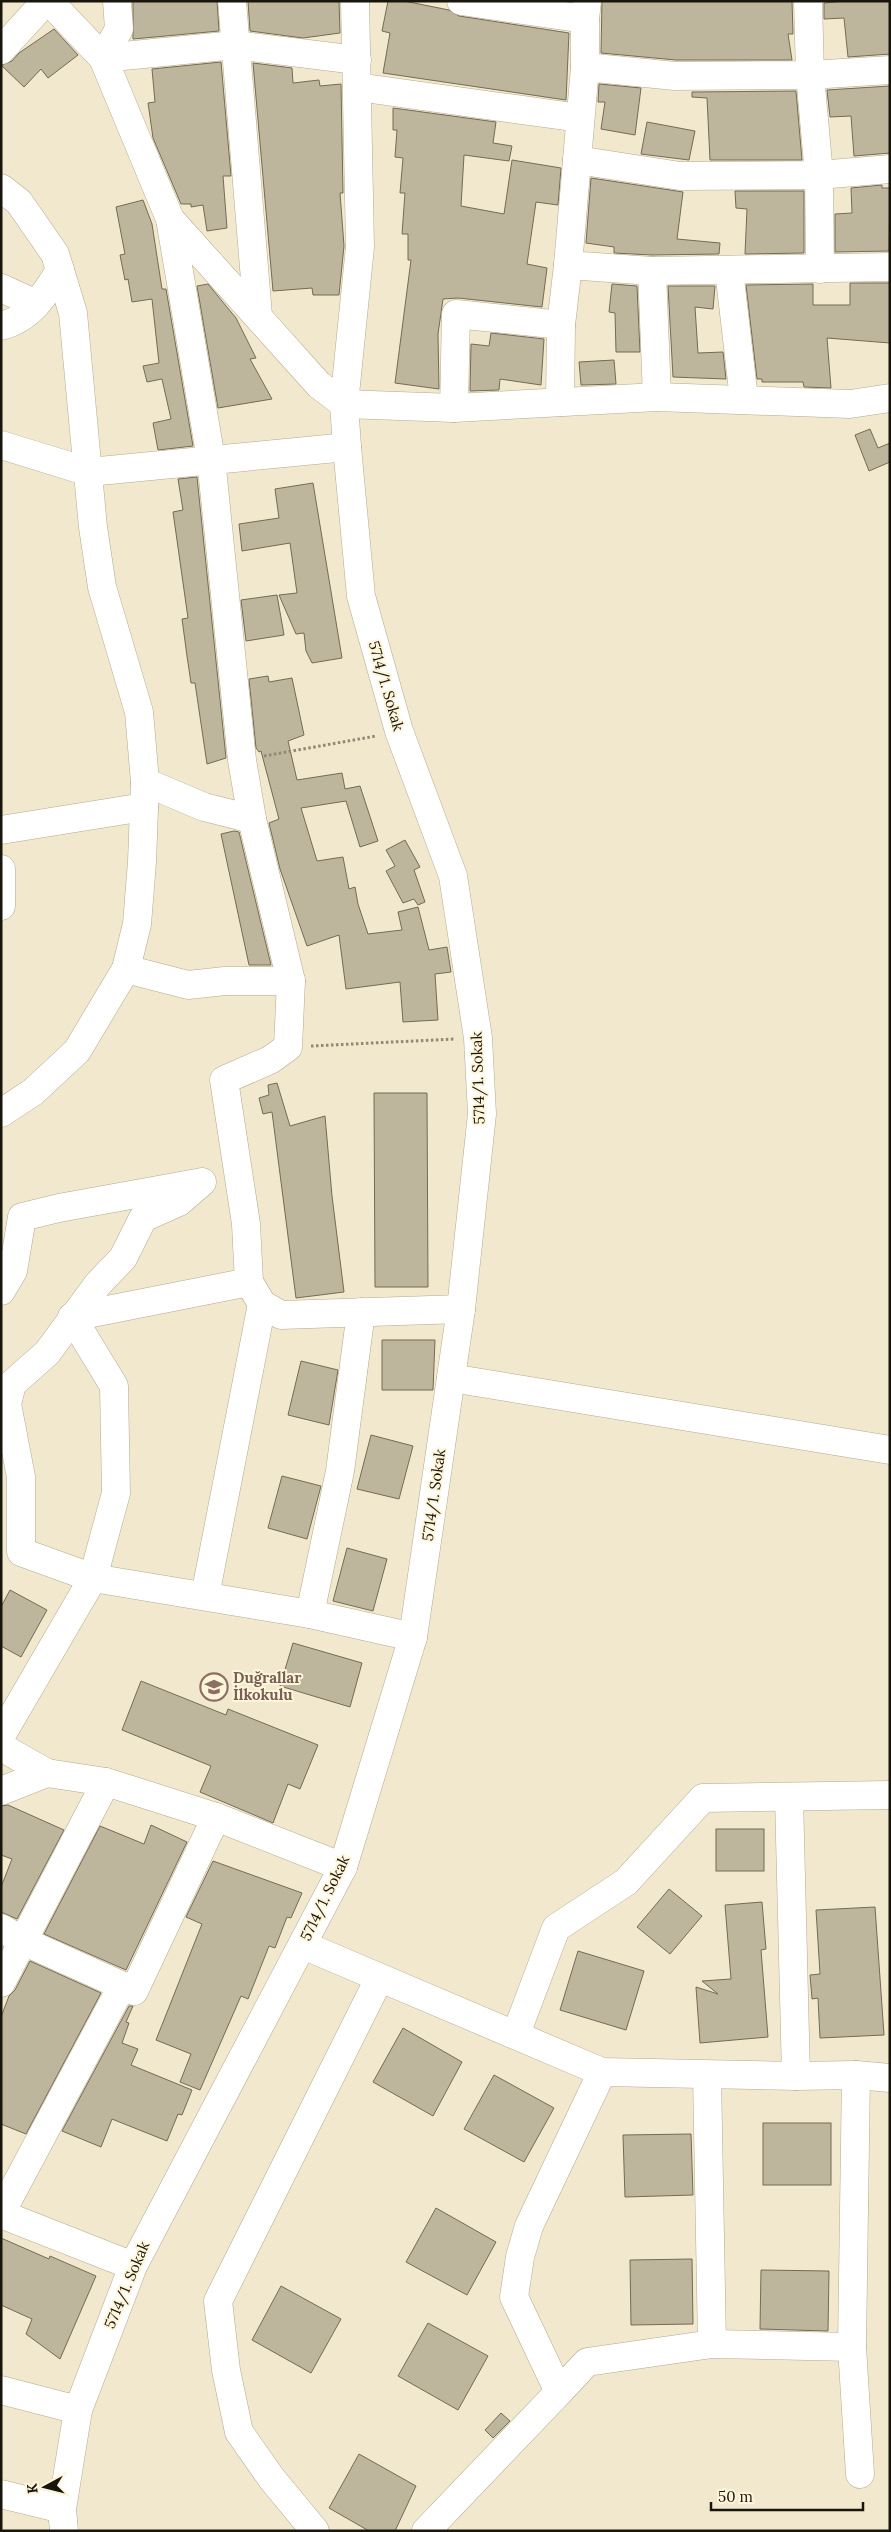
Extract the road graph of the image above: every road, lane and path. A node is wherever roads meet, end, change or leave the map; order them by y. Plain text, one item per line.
1 (47, 1) edge
2 (117, 1) edge
3 (232, 1) edge
4 (355, 1) edge
5 (462, 1) edge
6 (808, 1) edge
7 (586, 10) edge
8 (235, 45) junction
9 (1, 50) edge
10 (103, 58) junction
11 (585, 67) junction
12 (890, 70) edge
13 (357, 74) junction
14 (810, 75) junction
15 (580, 118) junction
16 (578, 160) junction
17 (890, 169) edge
18 (819, 175) junction
19 (1, 188) edge
20 (170, 219) junction
21 (568, 265) junction
22 (890, 267) edge
23 (820, 269) junction
24 (60, 270) junction
25 (729, 270) junction
26 (652, 271) junction
27 (1, 288) edge
28 (36, 304) junction
29 (258, 316) junction
30 (561, 325) junction
31 (1, 326) edge
32 (657, 397) junction
33 (890, 398) edge
34 (744, 400) junction
35 (560, 402) junction
36 (344, 404) junction
37 (454, 408) junction
38 (1, 445) edge
39 (347, 447) junction
40 (211, 459) junction
41 (88, 472) junction
42 (398, 731) junction
43 (242, 760) junction
44 (145, 795) junction
45 (252, 819) junction
46 (1, 830) edge
47 (1, 869) edge
48 (1, 906) edge
49 (126, 969) junction
50 (292, 981) junction
51 (478, 1038) junction
52 (288, 1047) junction
53 (3, 1107) edge
54 (238, 1174) junction
55 (202, 1182) junction
56 (1, 1291) edge
57 (256, 1293) junction
58 (461, 1309) junction
59 (361, 1312) junction
60 (72, 1317) junction
61 (451, 1378) junction
62 (890, 1450) edge
63 (93, 1578) junction
64 (205, 1596) junction
65 (310, 1614) junction
66 (413, 1637) junction
67 (1, 1736) edge
68 (1, 1747) edge
69 (47, 1773) junction
70 (106, 1782) junction
71 (1, 1791) edge
72 (890, 1795) edge
73 (789, 1797) junction
74 (216, 1817) junction
75 (343, 1868) junction
76 (12, 1934) edge
77 (303, 1945) junction
78 (379, 1979) junction
79 (1, 1983) edge
80 (122, 1986) junction
81 (516, 2034) junction
82 (602, 2072) junction
83 (707, 2075) junction
84 (856, 2075) junction
85 (796, 2076) junction
86 (890, 2078) edge
87 (1, 2214) edge
88 (132, 2266) junction
89 (712, 2344) junction
90 (852, 2347) junction
91 (1, 2390) edge
92 (559, 2392) junction
93 (78, 2410) junction
94 (860, 2474) dead end
95 (1, 2494) edge
96 (63, 2520) edge
97 (315, 2531) edge
98 (426, 2531) edge

1 - 9 street
1 - 10 street
2 - 10 street
3 - 8 street
4 - 13 street, 5714/1. Sokak
5 - 7 street
6 - 14 street
7 - 11 street
8 - 10 street
8 - 13 street
8 - 29 street
10 - 20 street
11 - 14 street
11 - 15 street
12 - 14 street
13 - 15 street
13 - 36 street, 5714/1. Sokak
14 - 18 street
15 - 16 street
16 - 18 street
16 - 21 street
17 - 18 street
18 - 23 street
19 - 24 street
20 - 29 street
20 - 40 street
21 - 26 street
21 - 30 street
22 - 23 street
23 - 25 street
24 - 28 street
24 - 41 street
25 - 26 street
25 - 34 street
26 - 32 street
27 - 28 street
28 - 31 street
29 - 36 street
30 - 35 street
30 - 37 street
32 - 34 street
32 - 35 street
33 - 34 street
35 - 37 street
36 - 37 street
36 - 39 street, 5714/1. Sokak
38 - 41 street
39 - 40 street
39 - 42 street, 5714/1. Sokak
40 - 41 street
40 - 43 street
41 - 44 street
42 - 43 path
42 - 51 street, 5714/1. Sokak
43 - 45 street
44 - 45 street
44 - 46 street
44 - 49 street
45 - 50 street
47 - 48 street
49 - 50 street
49 - 53 street
50 - 52 street
51 - 52 path
51 - 58 street, 5714/1. Sokak
52 - 54 street
54 - 55 street
54 - 57 street
55 - 56 street
55 - 60 street
57 - 59 street
57 - 60 street
57 - 64 street
58 - 59 street
58 - 61 street, 5714/1. Sokak
59 - 65 street
60 - 63 street
60 - 63 street
61 - 62 street
61 - 66 street, 5714/1. Sokak
63 - 64 street
63 - 67 street
64 - 65 street
65 - 66 street
66 - 75 street, 5714/1. Sokak
68 - 69 street
69 - 70 street
69 - 71 street
70 - 74 street
70 - 76 street
72 - 73 street
73 - 81 street
73 - 85 street
74 - 75 street
74 - 80 street
75 - 77 street, 5714/1. Sokak
76 - 79 street
76 - 80 street
77 - 78 street
77 - 88 street, 5714/1. Sokak
78 - 81 street
78 - 97 street
80 - 87 street
81 - 82 street
82 - 83 street
82 - 92 street
83 - 85 street
83 - 89 street
84 - 85 street
84 - 86 street
84 - 90 street
87 - 88 street
88 - 93 street, 5714/1. Sokak
89 - 90 street
89 - 92 street
90 - 94 street
91 - 93 street
92 - 98 street
93 - 96 street, 5714/1. Sokak
95 - 96 street

